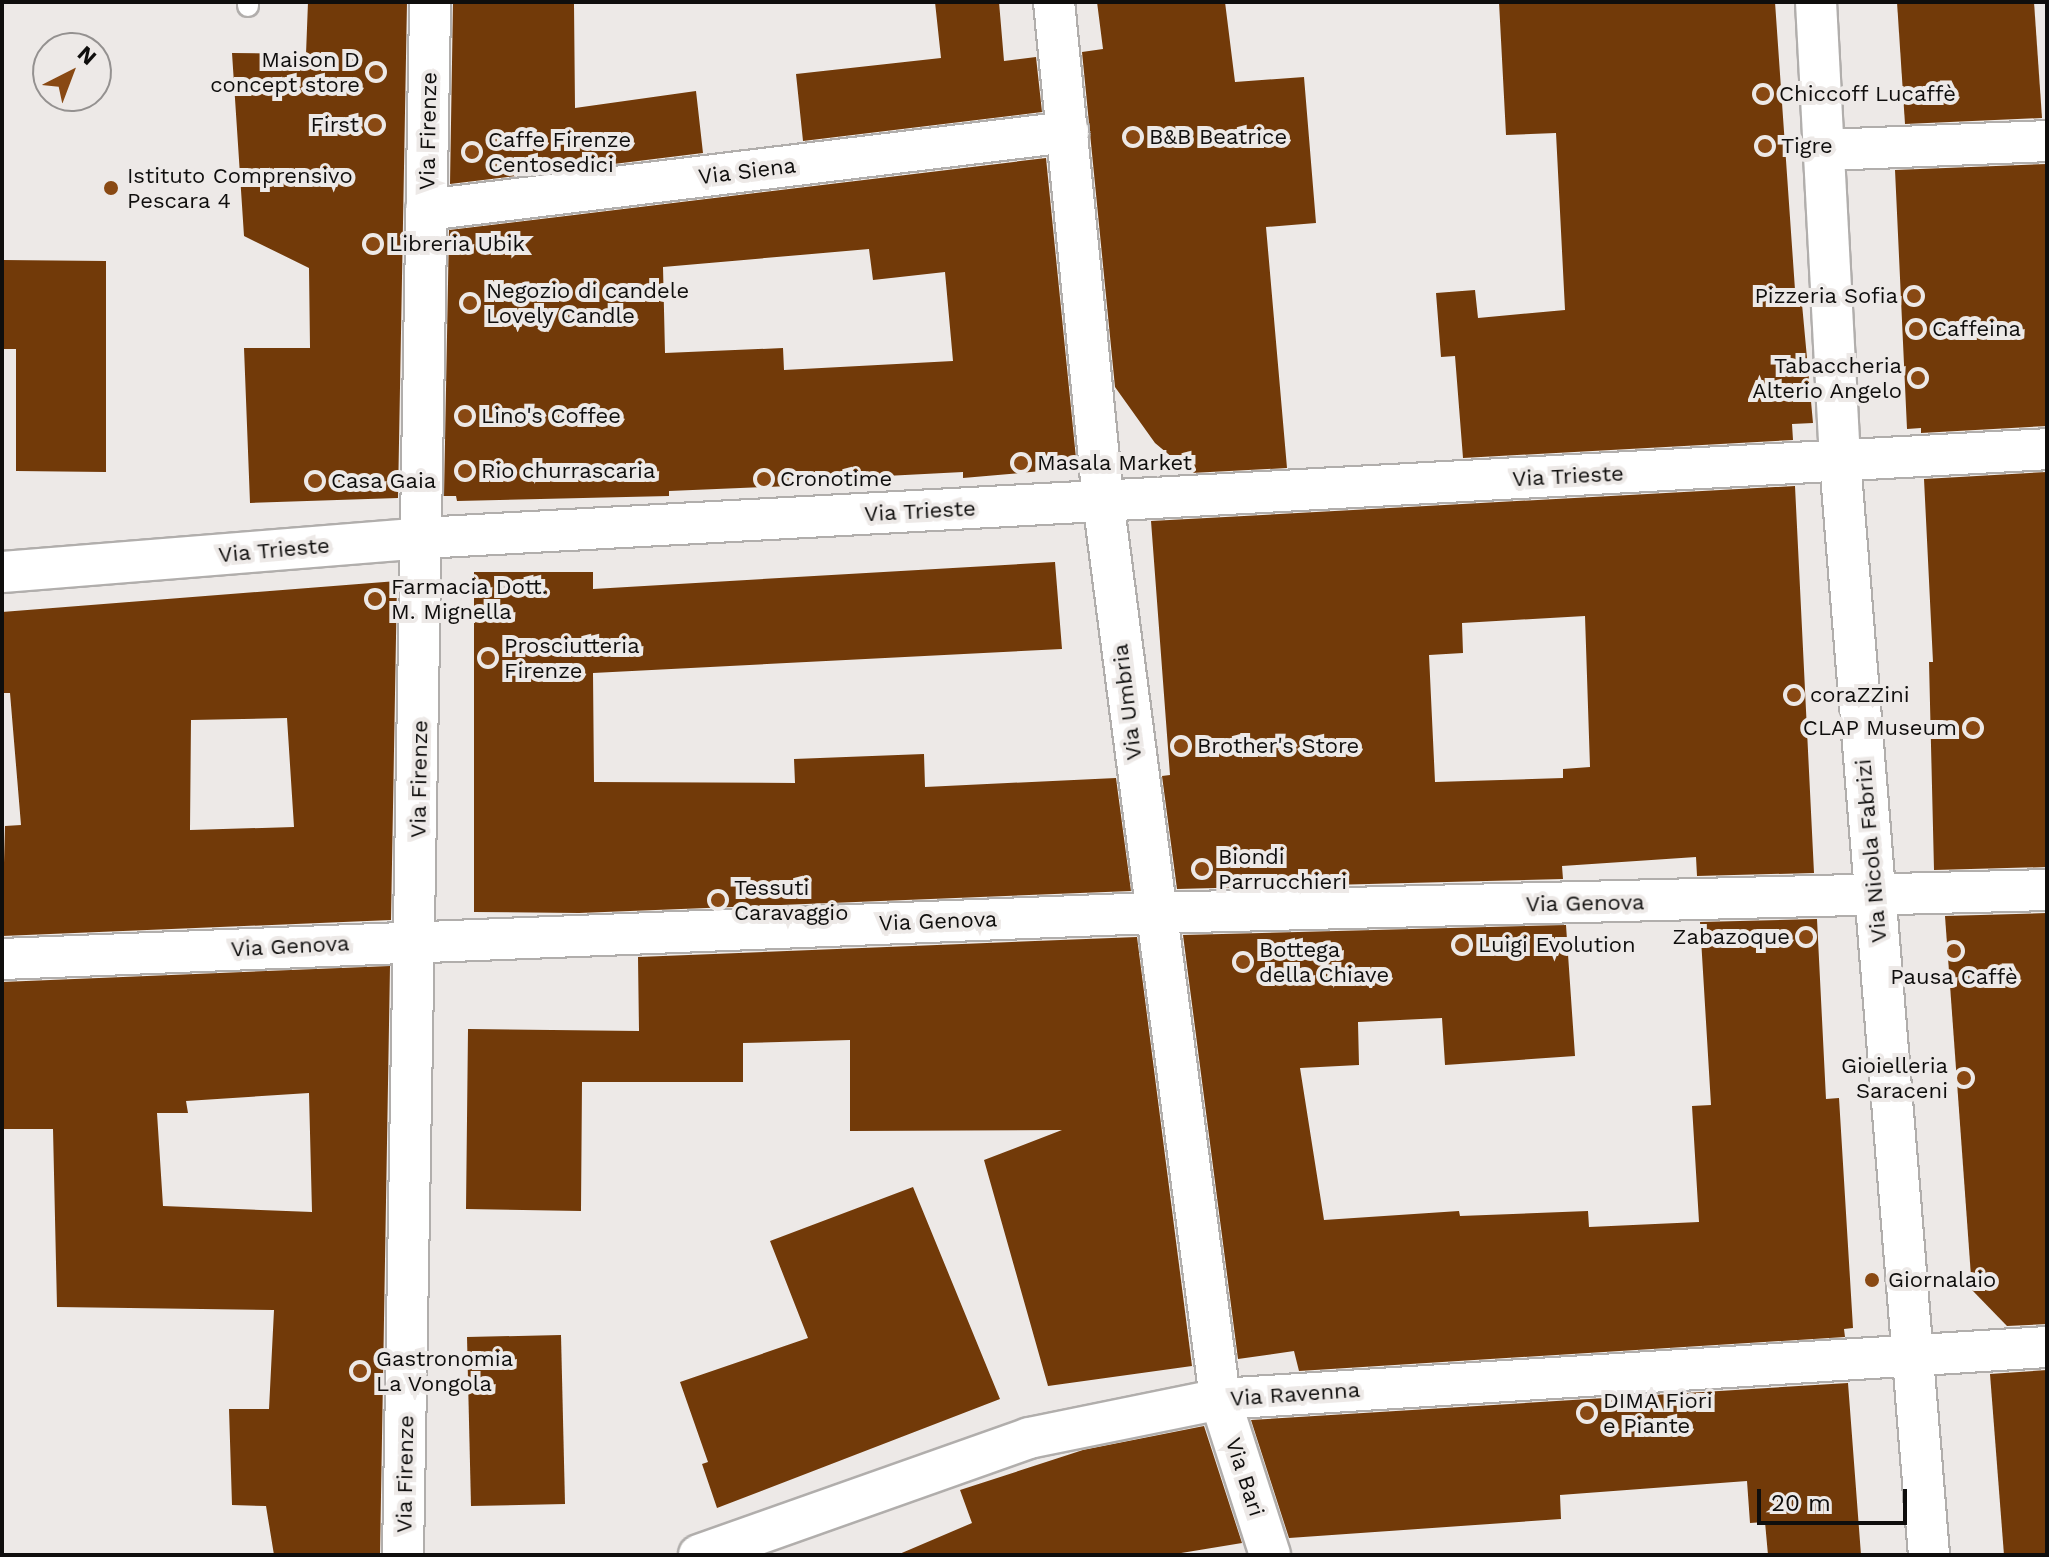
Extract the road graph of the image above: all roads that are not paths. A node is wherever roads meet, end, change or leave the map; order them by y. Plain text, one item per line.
1 (430, 2) edge
2 (1054, 2) edge
3 (1816, 2) edge
4 (1068, 132) junction
5 (2047, 141) edge
6 (1825, 150) junction
7 (426, 210) junction
8 (2047, 449) edge
9 (1840, 461) junction
10 (1103, 500) junction
11 (422, 538) junction
12 (2, 572) edge
13 (2047, 890) edge
14 (1874, 896) junction
15 (1153, 913) junction
16 (416, 940) junction
17 (2, 959) edge
18 (2047, 1347) edge
19 (1915, 1354) junction
20 (1220, 1399) junction
21 (403, 1555) edge
22 (699, 1555) edge
23 (1270, 1555) edge
24 (1929, 1555) edge

1 - 7 street, Via Firenze
2 - 4 street, Via Umbria
3 - 6 street, Via Nicola Fabrizi
4 - 7 street, Via Siena
4 - 10 street, Via Umbria
5 - 6 street
6 - 9 street, Via Nicola Fabrizi
7 - 11 street, Via Firenze
8 - 9 street, Via Trieste
9 - 10 street, Via Trieste
9 - 14 street, Via Nicola Fabrizi
10 - 11 street, Via Trieste
10 - 15 street, Via Umbria
11 - 12 street, Via Trieste
11 - 16 street, Via Firenze
13 - 14 street, Via Genova
14 - 15 street, Via Genova
14 - 19 street, Via Nicola Fabrizi
15 - 16 street, Via Genova
15 - 20 street, Via Umbria
16 - 17 street, Via Genova
16 - 21 street, Via Firenze
18 - 19 street, Via Ravenna
19 - 20 street, Via Ravenna
19 - 24 street, Via Nicola Fabrizi
20 - 22 street, Via Ravenna
20 - 23 street, Via Bari

